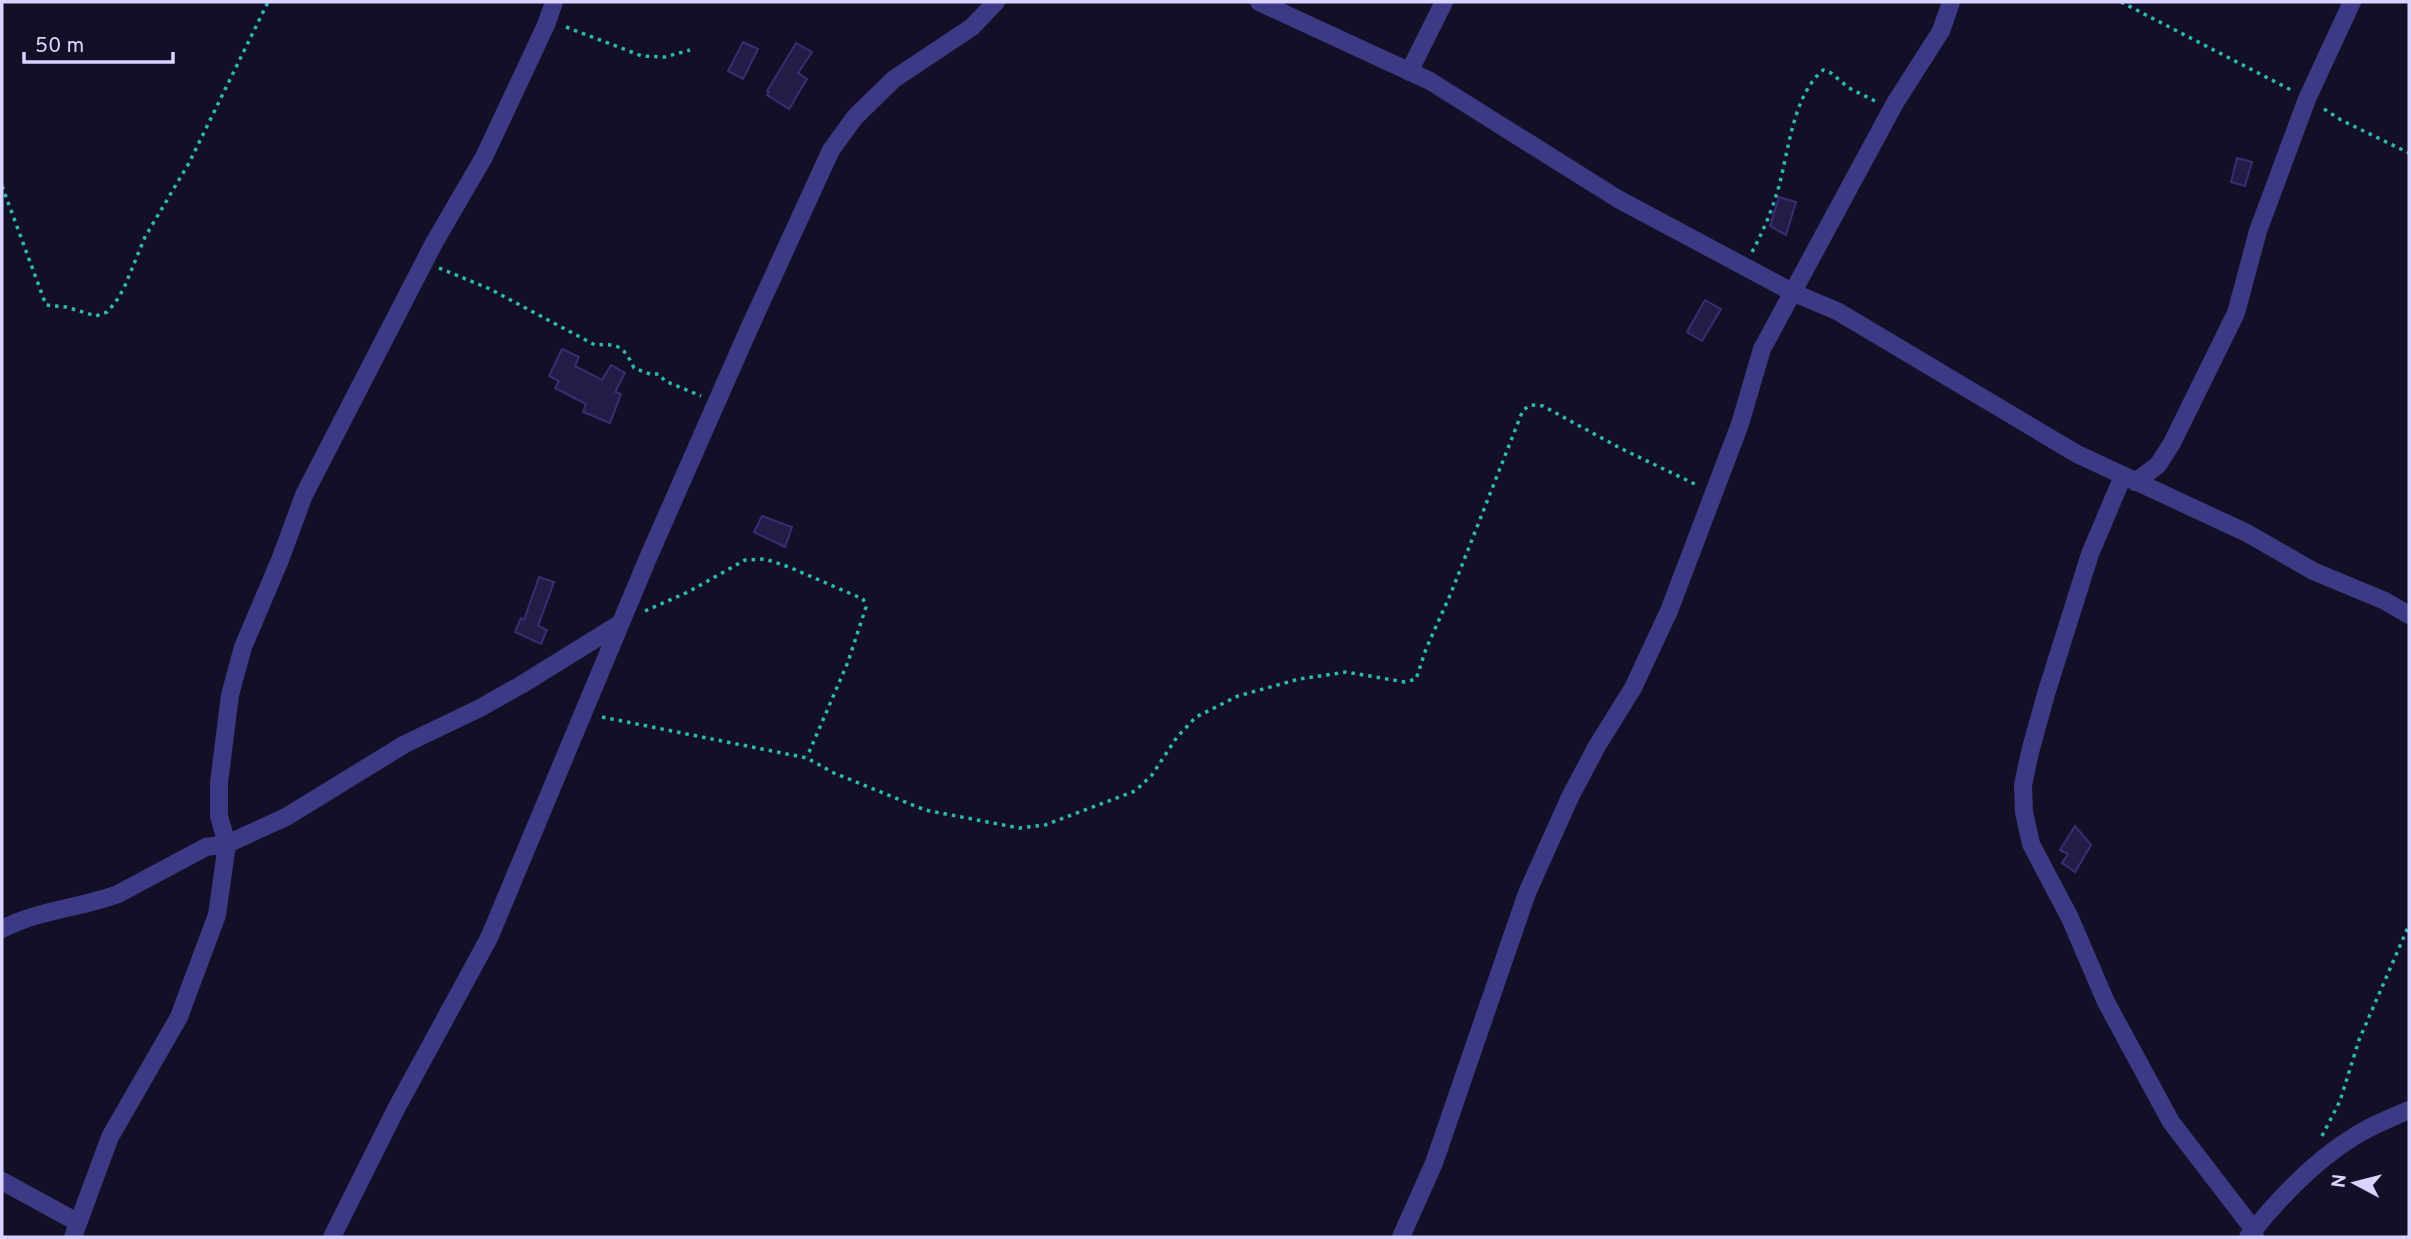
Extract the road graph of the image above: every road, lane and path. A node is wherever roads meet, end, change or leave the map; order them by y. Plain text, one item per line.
1 (268, 2) edge
2 (554, 2) edge
3 (996, 2) edge
4 (1259, 2) edge
5 (1444, 2) edge
6 (1951, 2) edge
7 (2121, 2) edge
8 (2352, 2) edge
9 (546, 25) junction
10 (691, 50) dead end
11 (1409, 72) junction
12 (2307, 99) junction
13 (1892, 109) junction
14 (2409, 153) edge
15 (2, 186) edge
16 (426, 262) junction
17 (1745, 267) junction
18 (1794, 293) junction
19 (716, 402) junction
20 (2129, 479) junction
21 (1713, 493) junction
22 (2409, 615) edge
23 (621, 622) junction
24 (583, 713) junction
25 (807, 758) junction
26 (227, 844) junction
27 (2409, 925) edge
28 (2, 929) edge
29 (2409, 1110) edge
30 (2319, 1140) dead end
31 (2, 1181) edge
32 (75, 1230) edge
33 (2252, 1235) edge
34 (332, 1237) edge
35 (1401, 1237) edge

1 - 15 path
2 - 9 street
3 - 19 street
4 - 11 street
5 - 11 street
6 - 13 street
7 - 12 path
8 - 12 street
9 - 10 path
9 - 16 street
11 - 17 street
12 - 14 path
12 - 20 street
13 - 17 path
13 - 18 street
16 - 19 path
16 - 26 street
17 - 18 street
18 - 20 street
18 - 21 street
19 - 23 street
20 - 22 street
20 - 33 street
21 - 25 path
21 - 35 street
23 - 24 street
23 - 25 path
23 - 26 street
24 - 25 path
24 - 34 street
26 - 28 street
26 - 32 street
27 - 30 path
29 - 33 street
31 - 32 street

